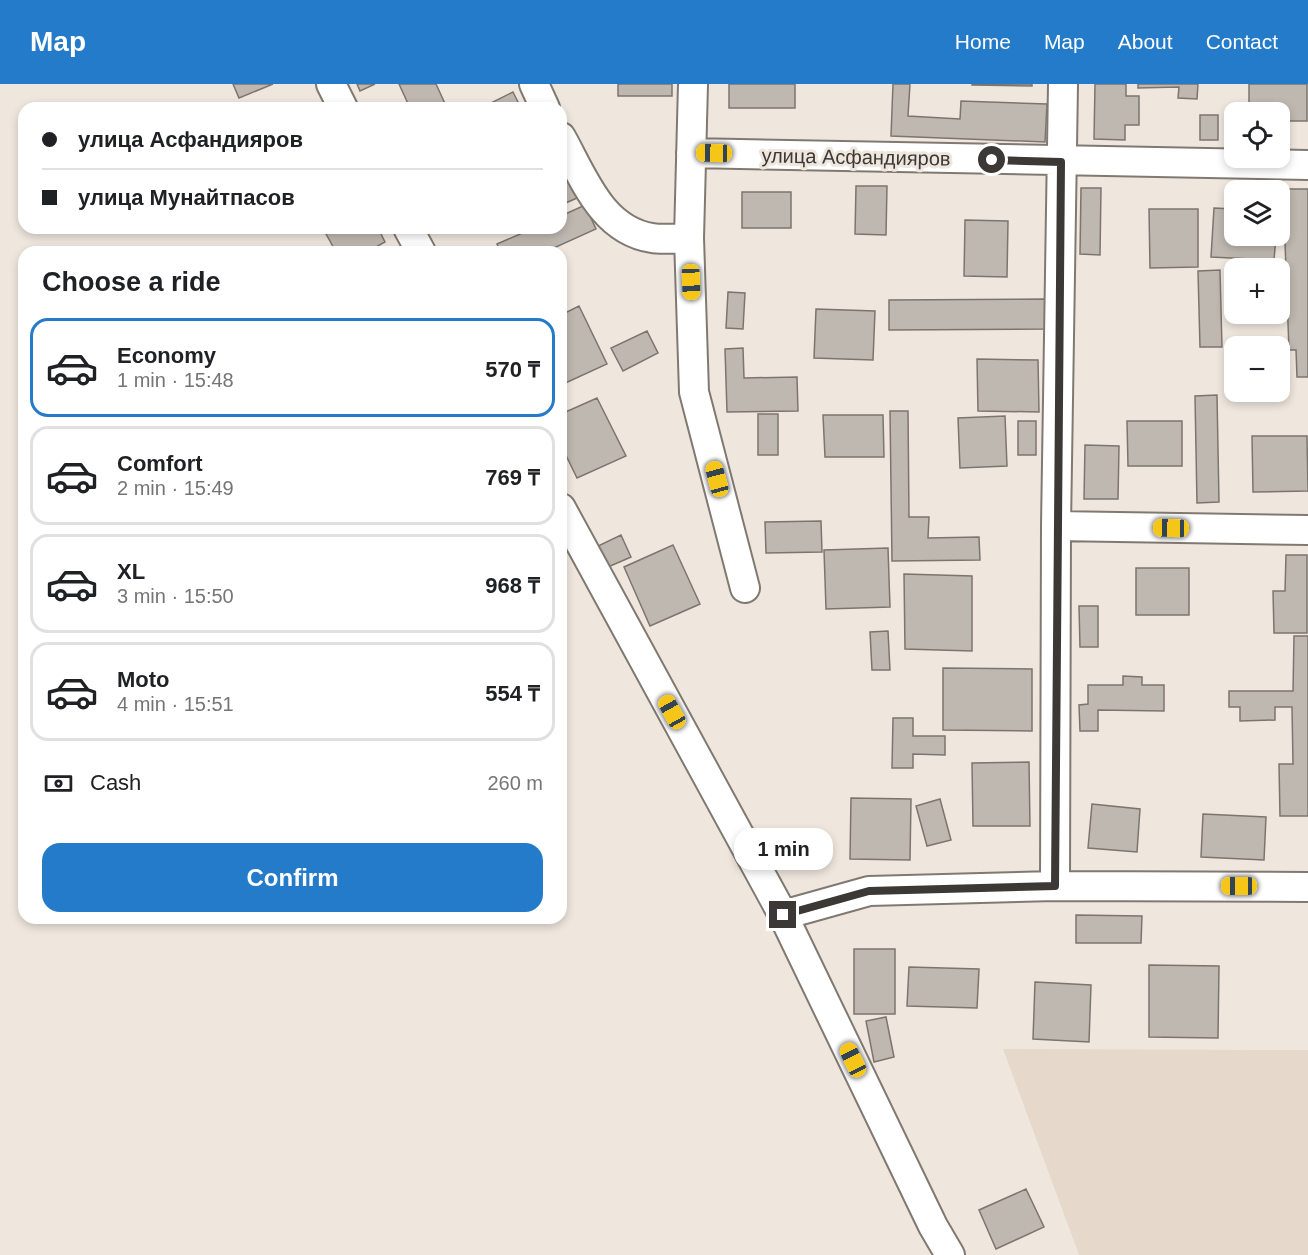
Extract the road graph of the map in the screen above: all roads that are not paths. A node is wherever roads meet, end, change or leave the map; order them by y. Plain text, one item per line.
1 (331, 84) edge
2 (534, 84) edge
3 (693, 84) edge
4 (1063, 84) edge
5 (340, 102) edge
6 (542, 102) edge
7 (567, 148) edge
8 (691, 153) junction
9 (1061, 162) junction
10 (1308, 165) edge
11 (689, 238) junction
12 (567, 519) edge
13 (1056, 526) junction
14 (1308, 530) edge
15 (745, 588) dead end
16 (1055, 886) junction
17 (1308, 887) edge
18 (783, 915) junction
19 (950, 1255) edge

1 - 5 street
2 - 6 street
3 - 8 street
4 - 9 street
7 - 11 street
8 - 9 street, улица Асфандияров
8 - 11 street
9 - 10 street, улица Асфандияров
9 - 13 street
11 - 15 street
12 - 18 street
13 - 14 street
13 - 16 street
16 - 17 street
16 - 18 street
18 - 19 street

